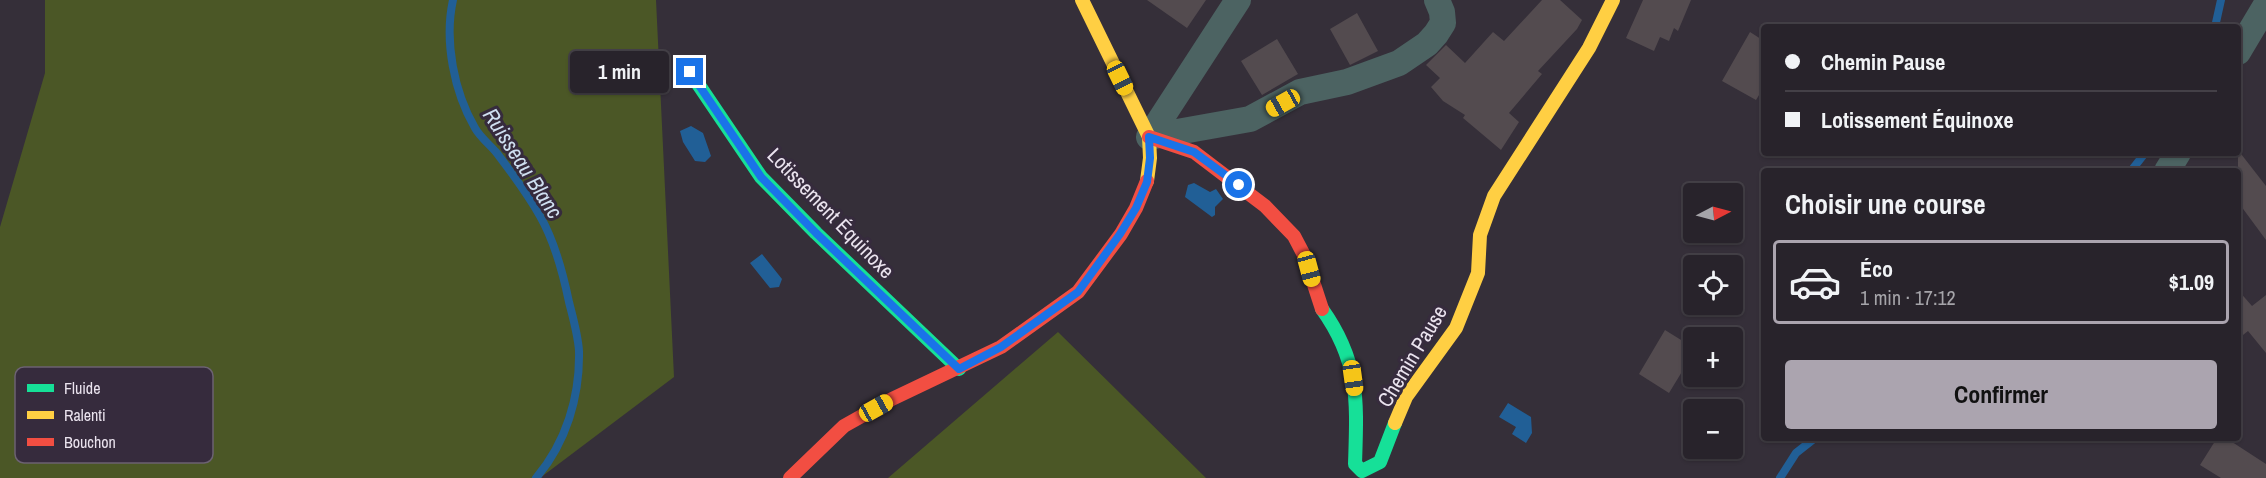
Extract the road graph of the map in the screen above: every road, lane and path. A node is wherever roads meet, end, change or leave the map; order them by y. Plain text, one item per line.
1 (1082, 0) edge
2 (1238, 0) edge
3 (1437, 0) edge
4 (1613, 0) edge
5 (2266, 5) edge
6 (2241, 47) edge
7 (690, 72) dead end
8 (1149, 137) junction
9 (959, 369) junction
10 (790, 478) edge

1 - 8 street
2 - 8 street
3 - 8 street
4 - 8 street, Chemin Pause
5 - 6 street
7 - 9 street, Lotissement Équinoxe
8 - 9 street
9 - 10 street

